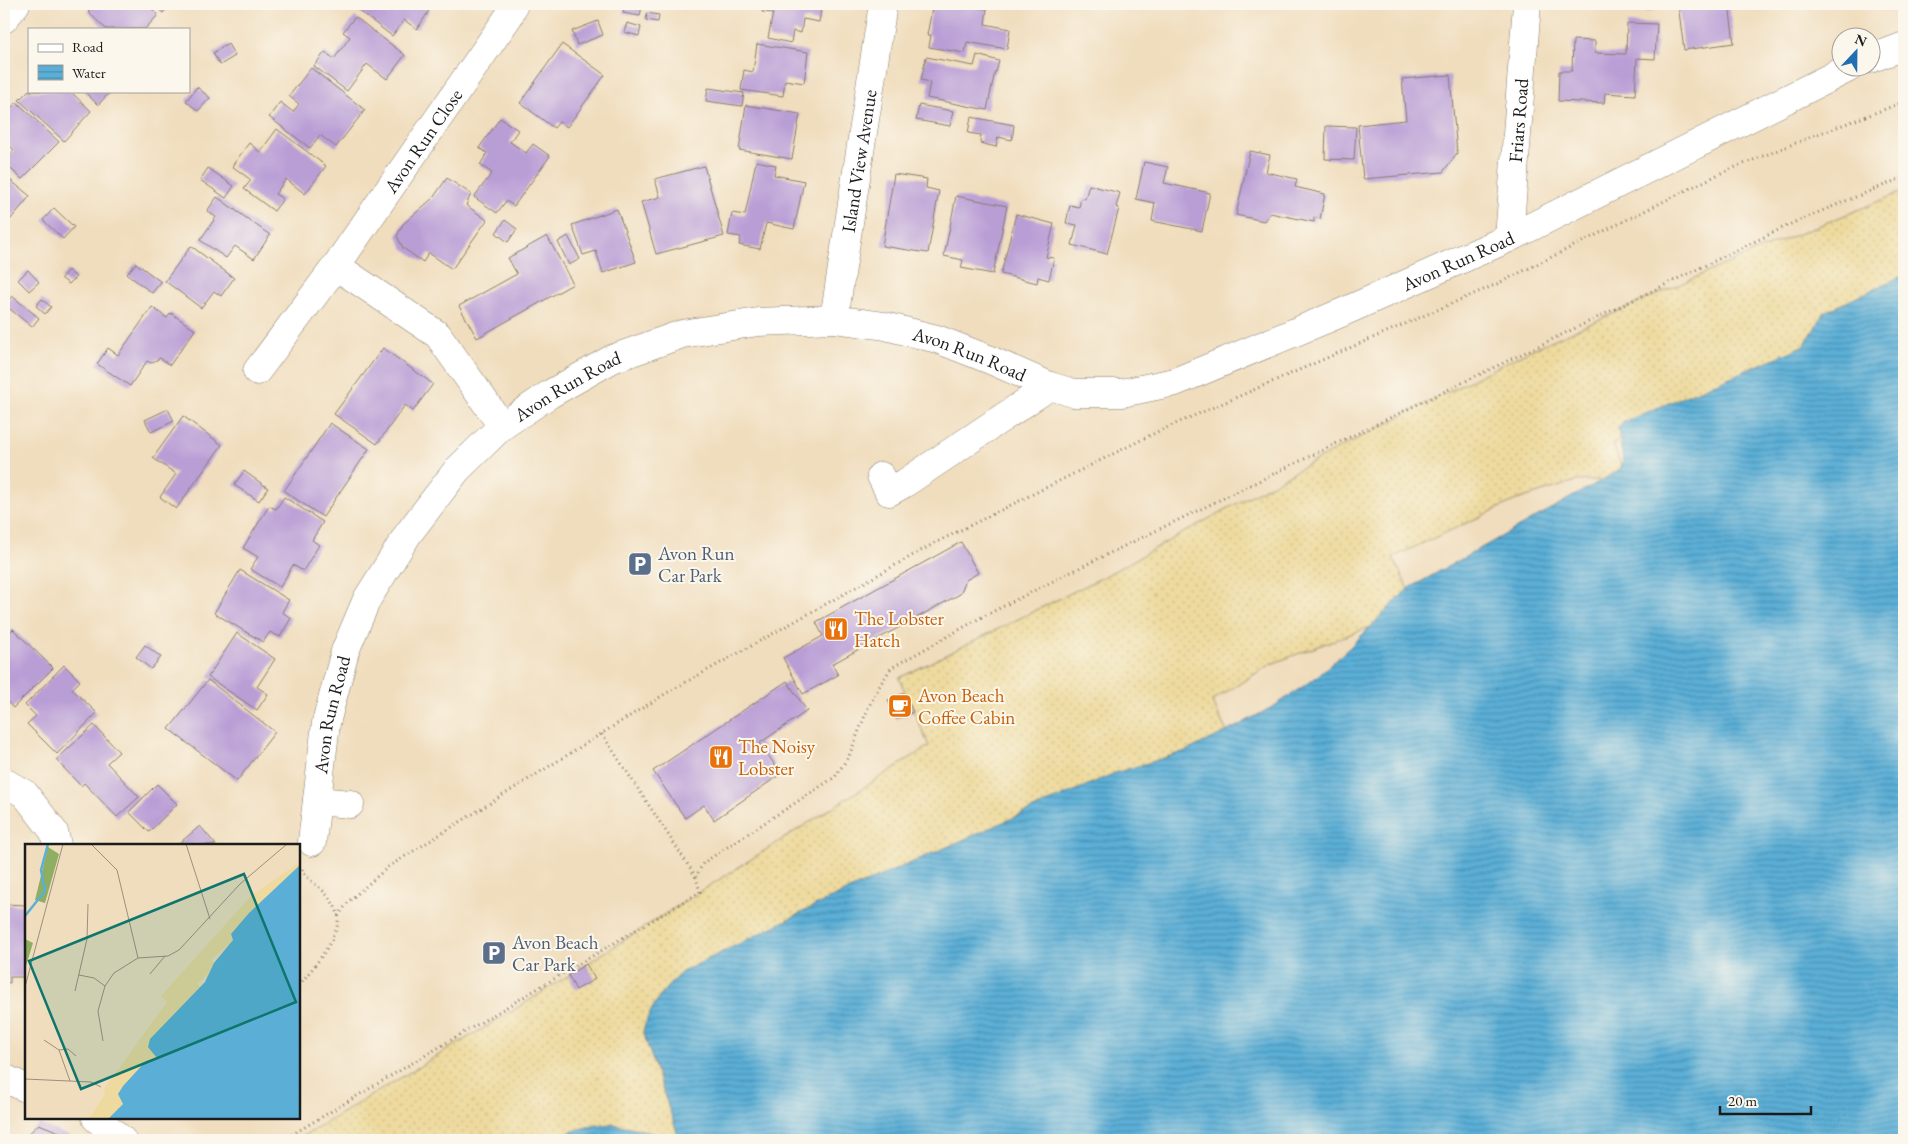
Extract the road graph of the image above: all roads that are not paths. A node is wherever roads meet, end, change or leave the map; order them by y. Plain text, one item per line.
1 (16, 4) edge
2 (883, 4) edge
3 (1527, 4) edge
4 (511, 10) edge
5 (4, 18) edge
6 (1904, 46) edge
7 (1880, 55) edge
8 (1830, 77) edge
9 (1508, 238) junction
10 (336, 266) junction
11 (834, 319) junction
12 (257, 371) dead end
13 (1050, 386) junction
14 (502, 426) junction
15 (893, 479) dead end
16 (4, 782) edge
17 (317, 801) junction
18 (350, 804) dead end
19 (312, 842) road end
20 (57, 844) edge
21 (4, 1078) edge
22 (25, 1088) edge
23 (97, 1119) edge
24 (122, 1140) edge

1 - 5 street
2 - 11 street, Island View Avenue
3 - 9 street, Friars Road
4 - 10 street, Avon Run Close
6 - 7 street
8 - 9 street, Avon Run Road
9 - 13 street, Avon Run Road
10 - 12 street, Avon Run Close
10 - 14 street
11 - 13 street, Avon Run Road
11 - 14 street, Avon Run Road
13 - 15 street, Avon Run Road
14 - 17 street, Avon Run Road
16 - 20 street
17 - 18 street, Avon Run Road
17 - 19 street, Avon Run Road
21 - 22 street
23 - 24 street

